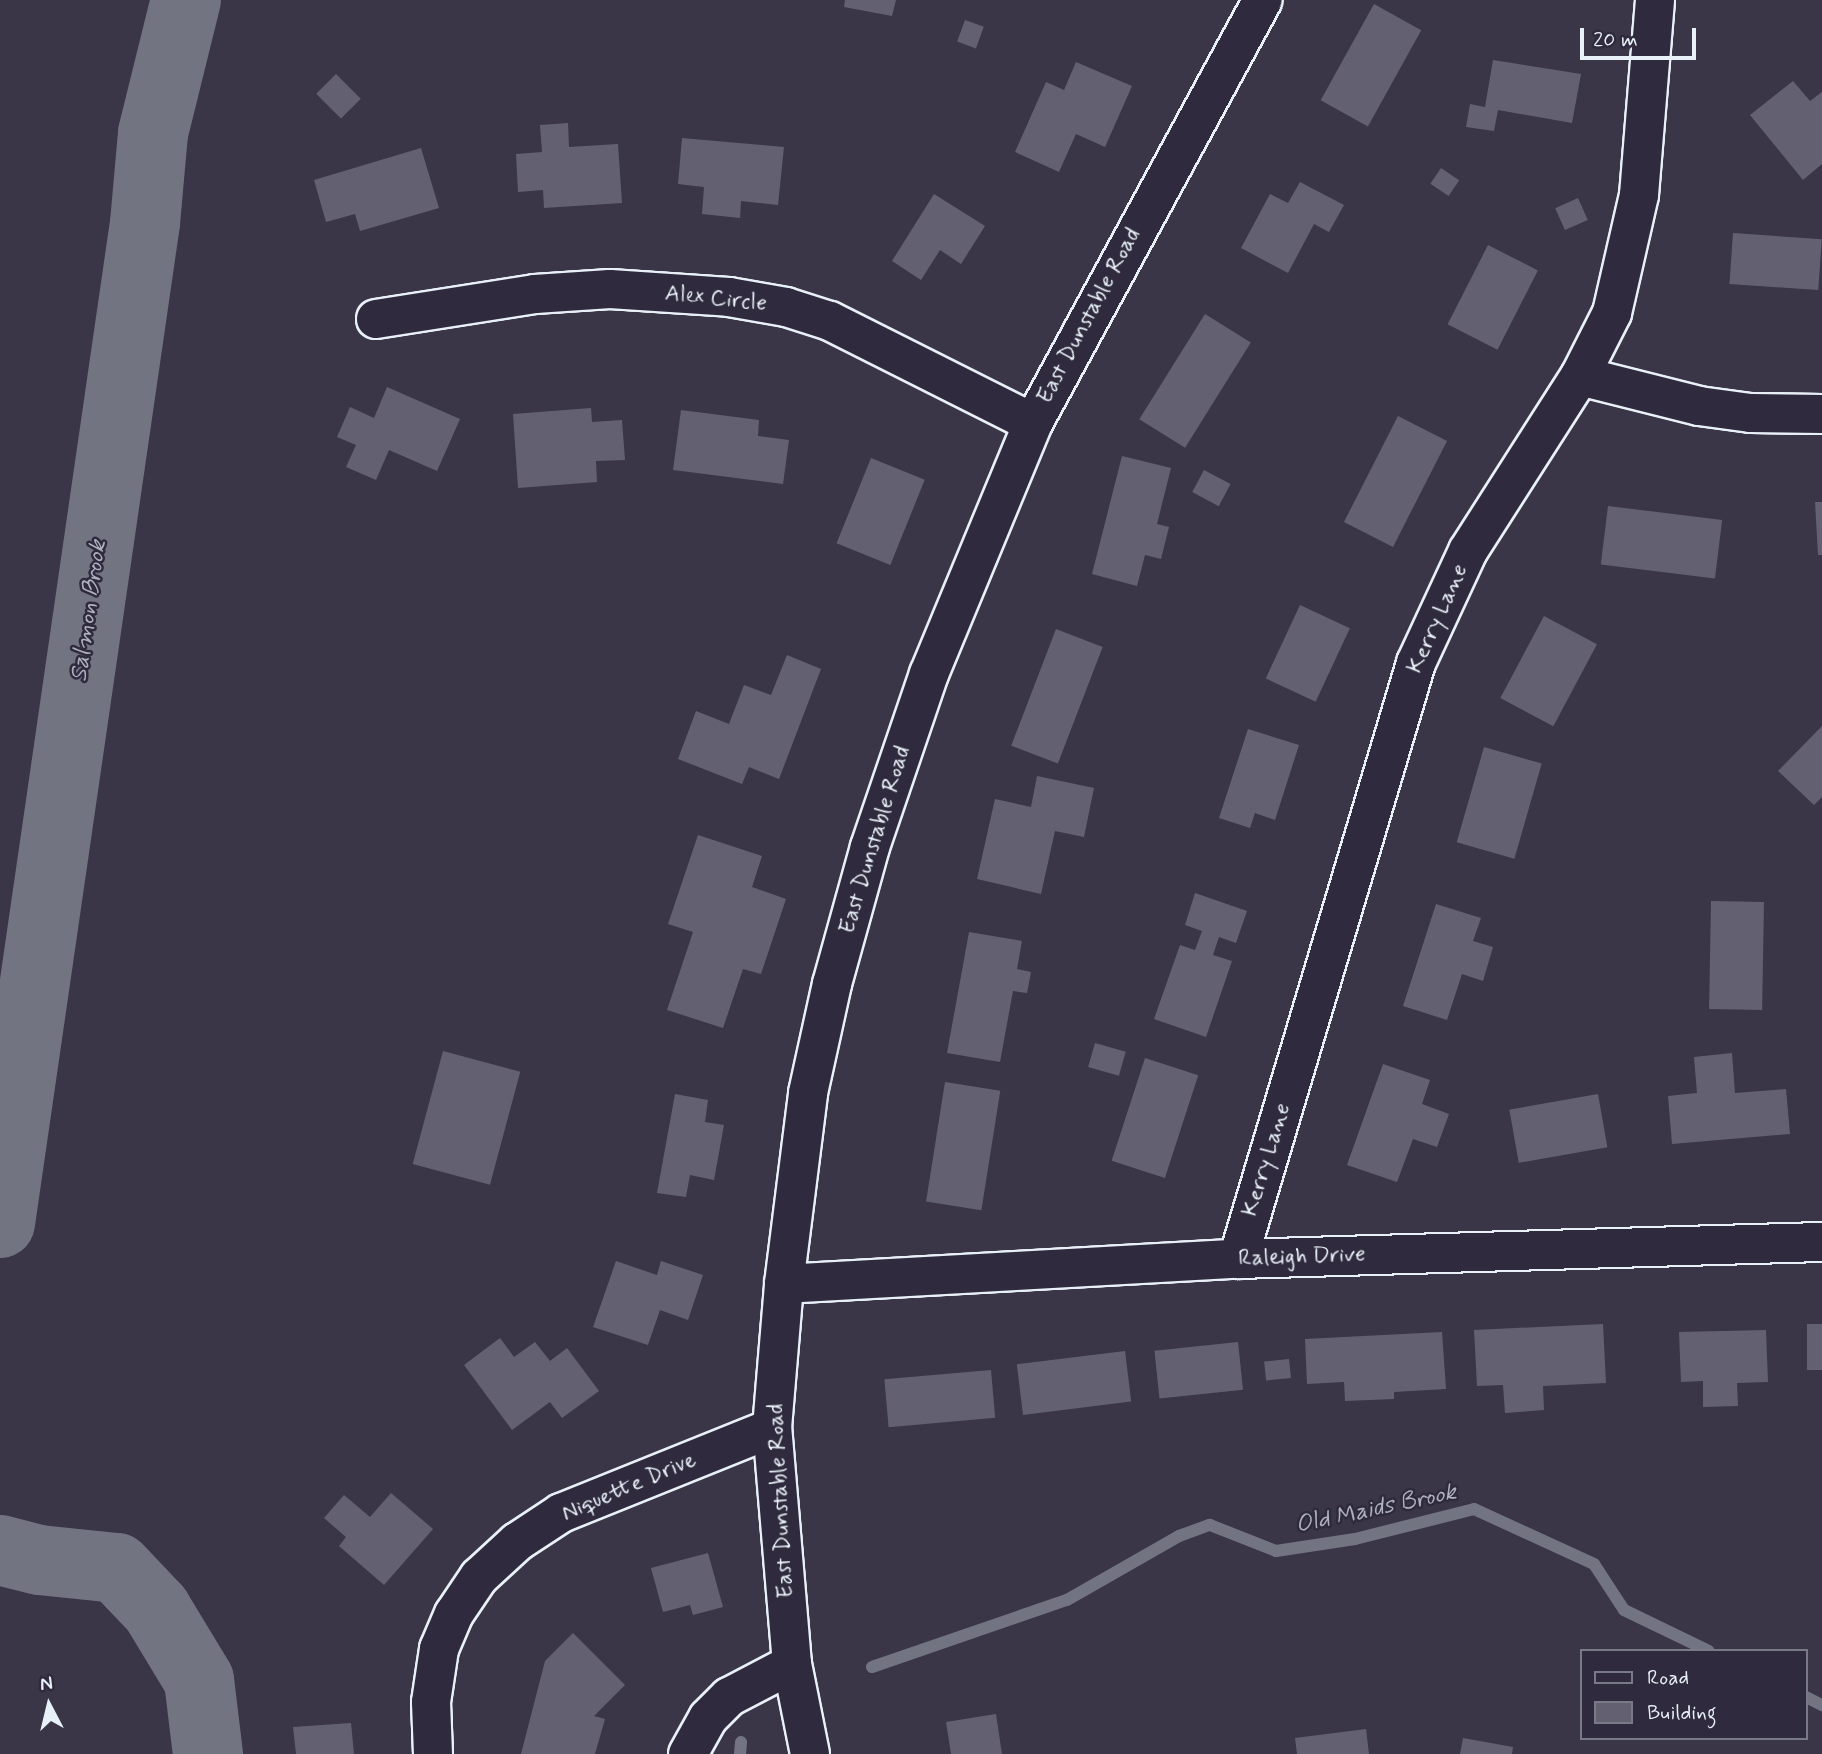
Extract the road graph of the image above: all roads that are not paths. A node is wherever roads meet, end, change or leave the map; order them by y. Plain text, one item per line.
1 (1263, 0) edge
2 (1655, 0) edge
3 (376, 319) dead end
4 (1580, 376) junction
5 (1822, 414) edge
6 (1033, 423) junction
7 (1822, 1242) edge
8 (1238, 1259) junction
9 (783, 1284) junction
10 (772, 1428) junction
11 (792, 1664) junction
12 (433, 1754) edge
13 (688, 1754) edge
14 (810, 1754) edge

1 - 6 street, East Dunstable Road
2 - 4 street, Kerry Lane
3 - 6 street, Alex Circle
4 - 5 street
4 - 8 street, Kerry Lane
6 - 9 street, East Dunstable Road
7 - 8 street, Raleigh Drive
8 - 9 street, Raleigh Drive
9 - 10 street, East Dunstable Road
10 - 11 street, East Dunstable Road
10 - 12 street, Niquette Drive
11 - 13 street
11 - 14 street, East Dunstable Road

